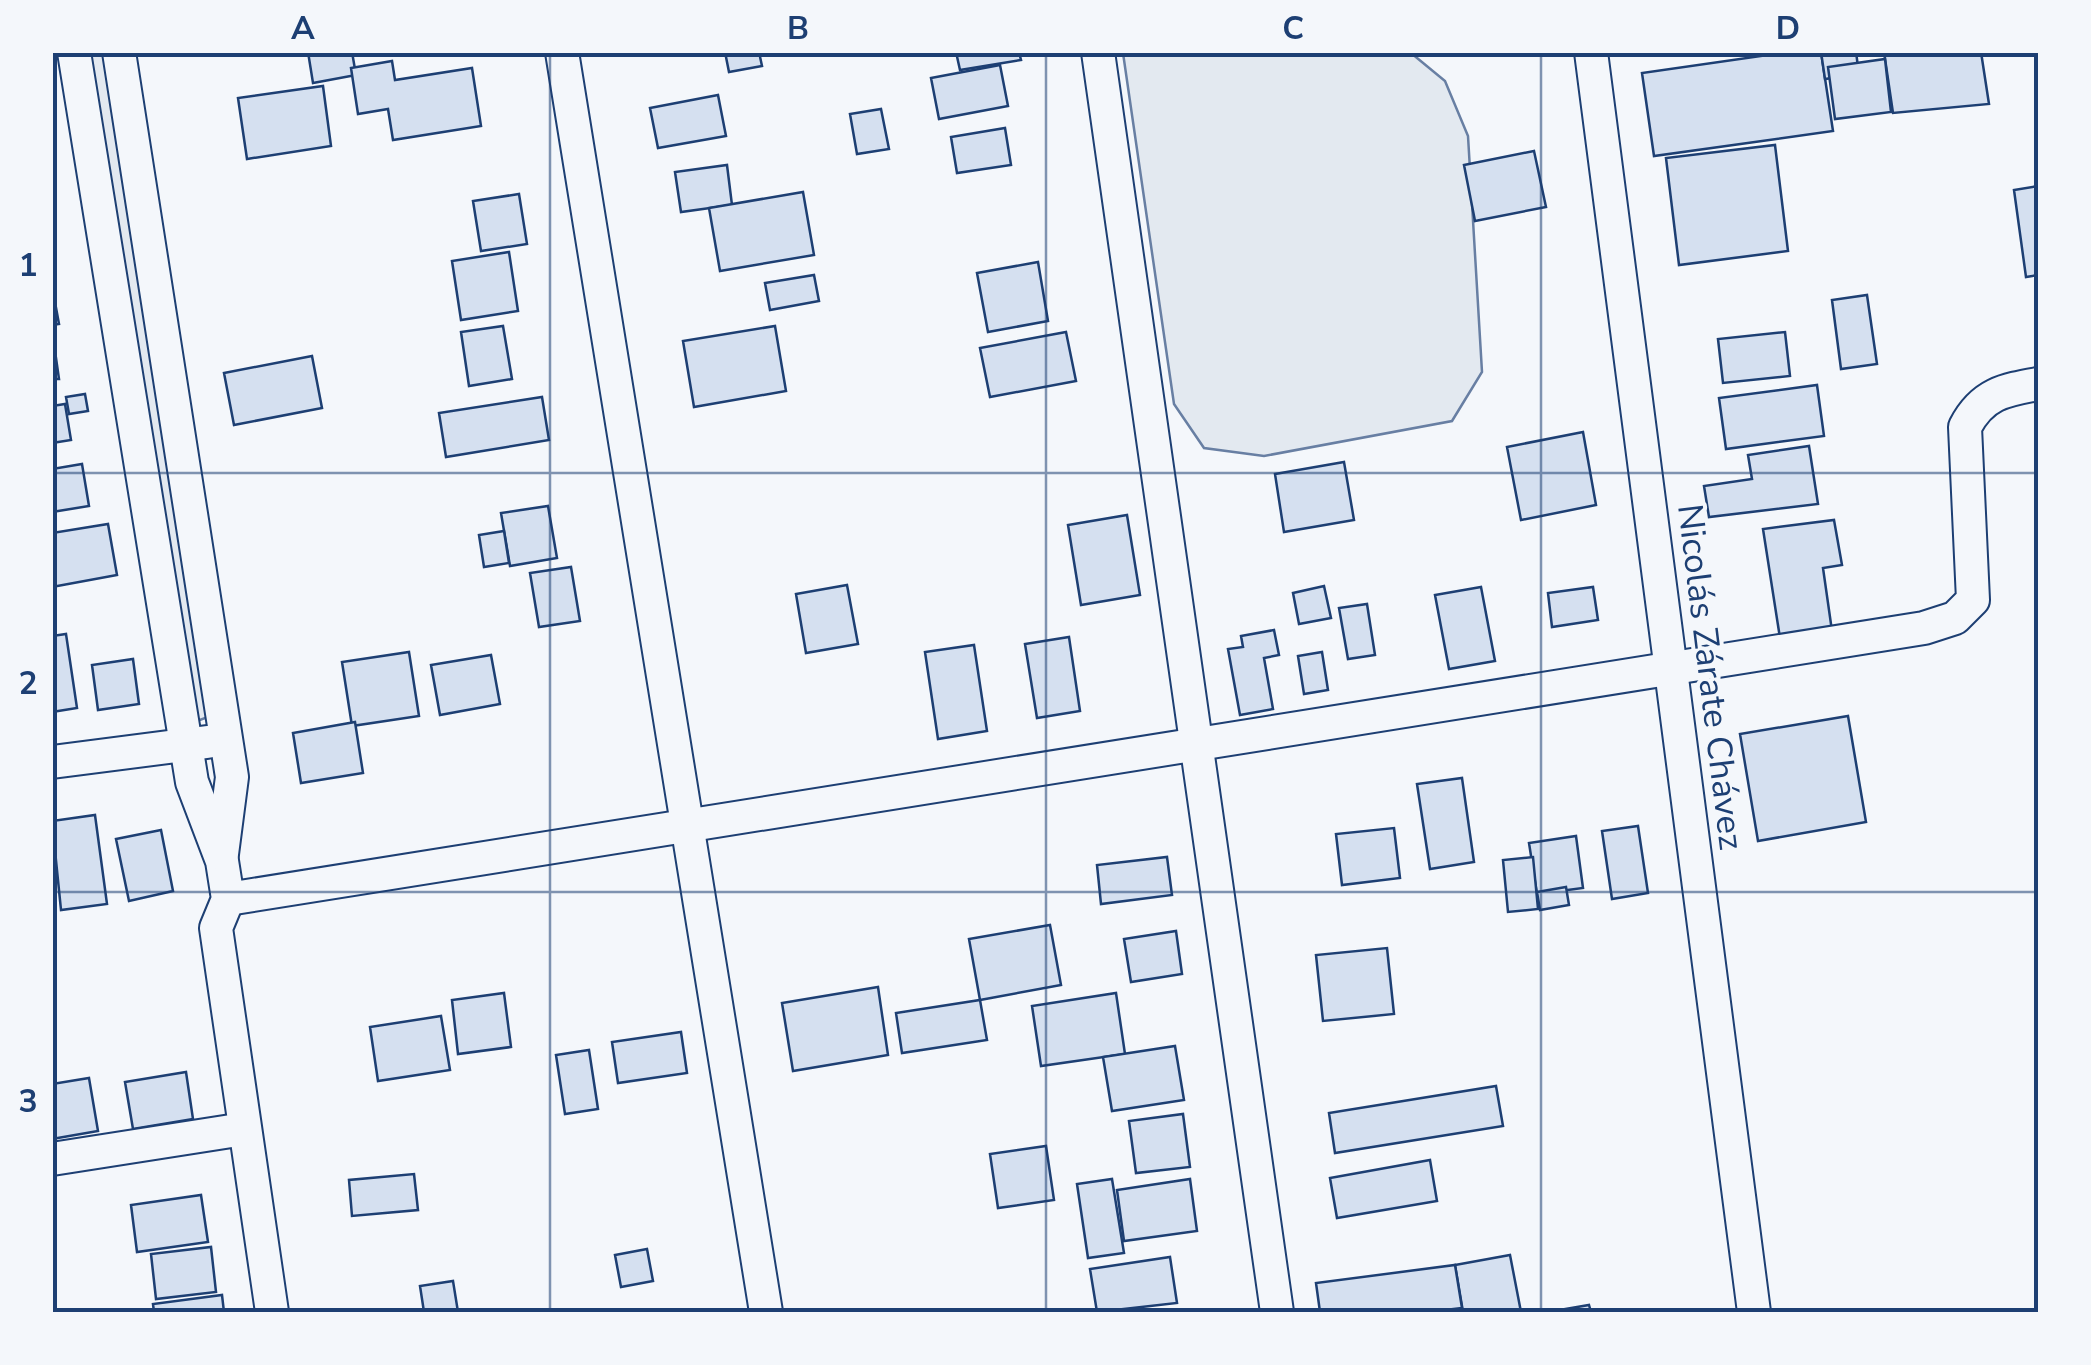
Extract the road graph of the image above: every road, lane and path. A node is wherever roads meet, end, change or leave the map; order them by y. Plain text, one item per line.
1 (74, 52) edge
2 (118, 52) edge
3 (562, 52) edge
4 (1098, 52) edge
5 (1591, 52) edge
6 (2038, 384) edge
7 (1669, 670) junction
8 (226, 740) junction
9 (185, 745) junction
10 (1198, 745) junction
11 (52, 762) edge
12 (686, 828) junction
13 (222, 861) junction
14 (228, 899) junction
15 (244, 1128) junction
16 (52, 1159) edge
17 (272, 1312) edge
18 (766, 1312) edge
19 (1277, 1312) edge
20 (1754, 1312) edge

1 - 9 street
2 - 8 street
3 - 12 street
4 - 10 street
5 - 7 street, Nicolás Zárate Chávez
6 - 7 street
7 - 10 street
7 - 20 street, Nicolás Zárate Chávez
8 - 9 street
8 - 13 street
9 - 11 street
9 - 13 street
10 - 12 street
10 - 19 street
12 - 14 street
12 - 18 street
13 - 14 street
14 - 15 street
15 - 16 street
15 - 17 street

